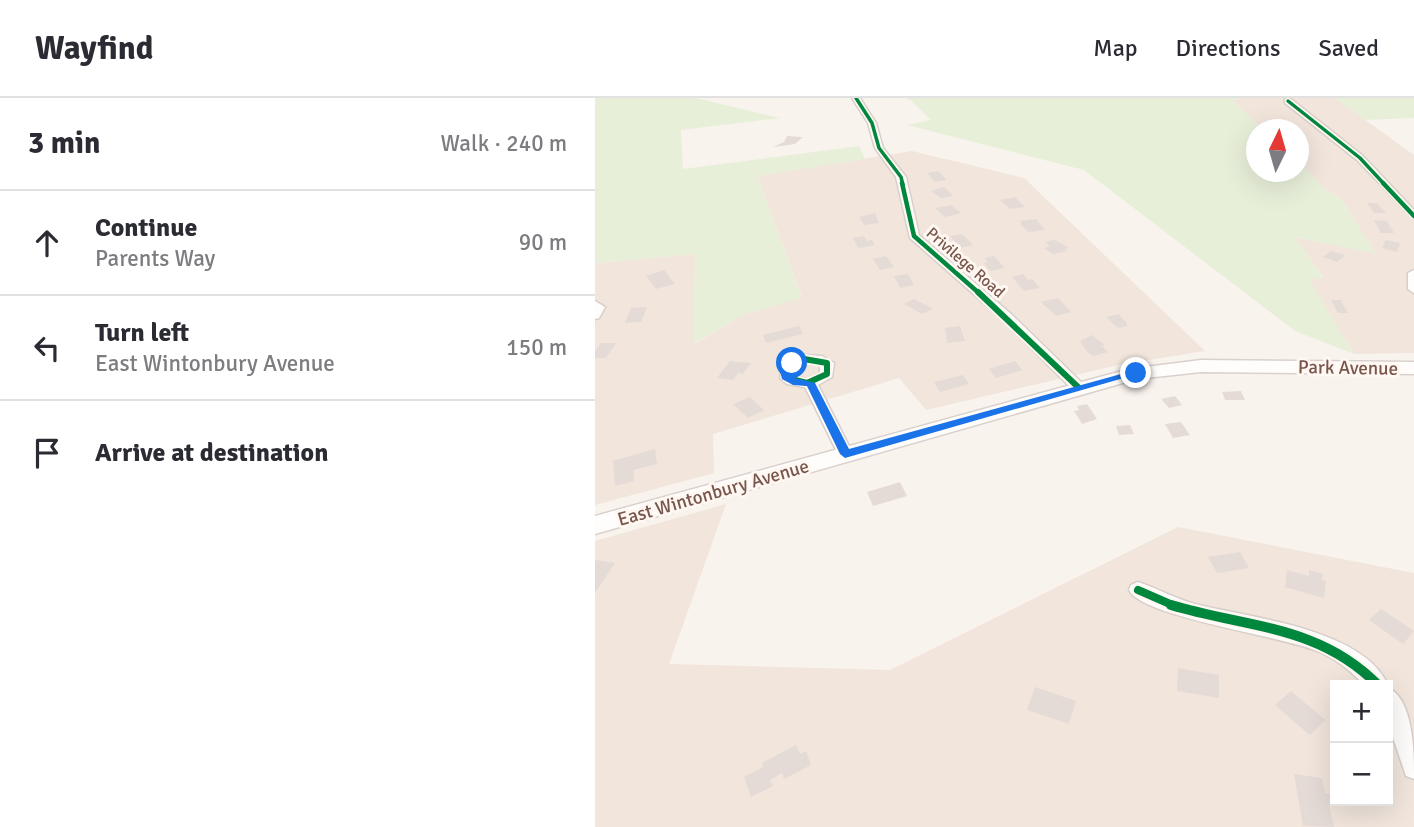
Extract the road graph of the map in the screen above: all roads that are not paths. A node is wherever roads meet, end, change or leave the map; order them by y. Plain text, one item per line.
1 (856, 98) edge
2 (1288, 101) dead end
3 (1414, 216) edge
4 (1414, 273) edge
5 (1414, 289) edge
6 (595, 305) edge
7 (595, 315) edge
8 (1281, 366) joint
9 (1414, 368) edge
10 (810, 383) dead end
11 (1078, 387) junction
12 (845, 454) junction
13 (595, 525) edge
14 (1138, 590) dead end
15 (1372, 680) edge
16 (1393, 705) edge
17 (1414, 768) edge

1 - 11 street, Privilege Road
2 - 3 street
4 - 5 street
6 - 7 street
8 - 9 main road, Park Avenue
8 - 11 main road, East Wintonbury Avenue
10 - 12 street
11 - 12 main road, East Wintonbury Avenue
12 - 13 main road, East Wintonbury Avenue
14 - 15 street
16 - 17 street

